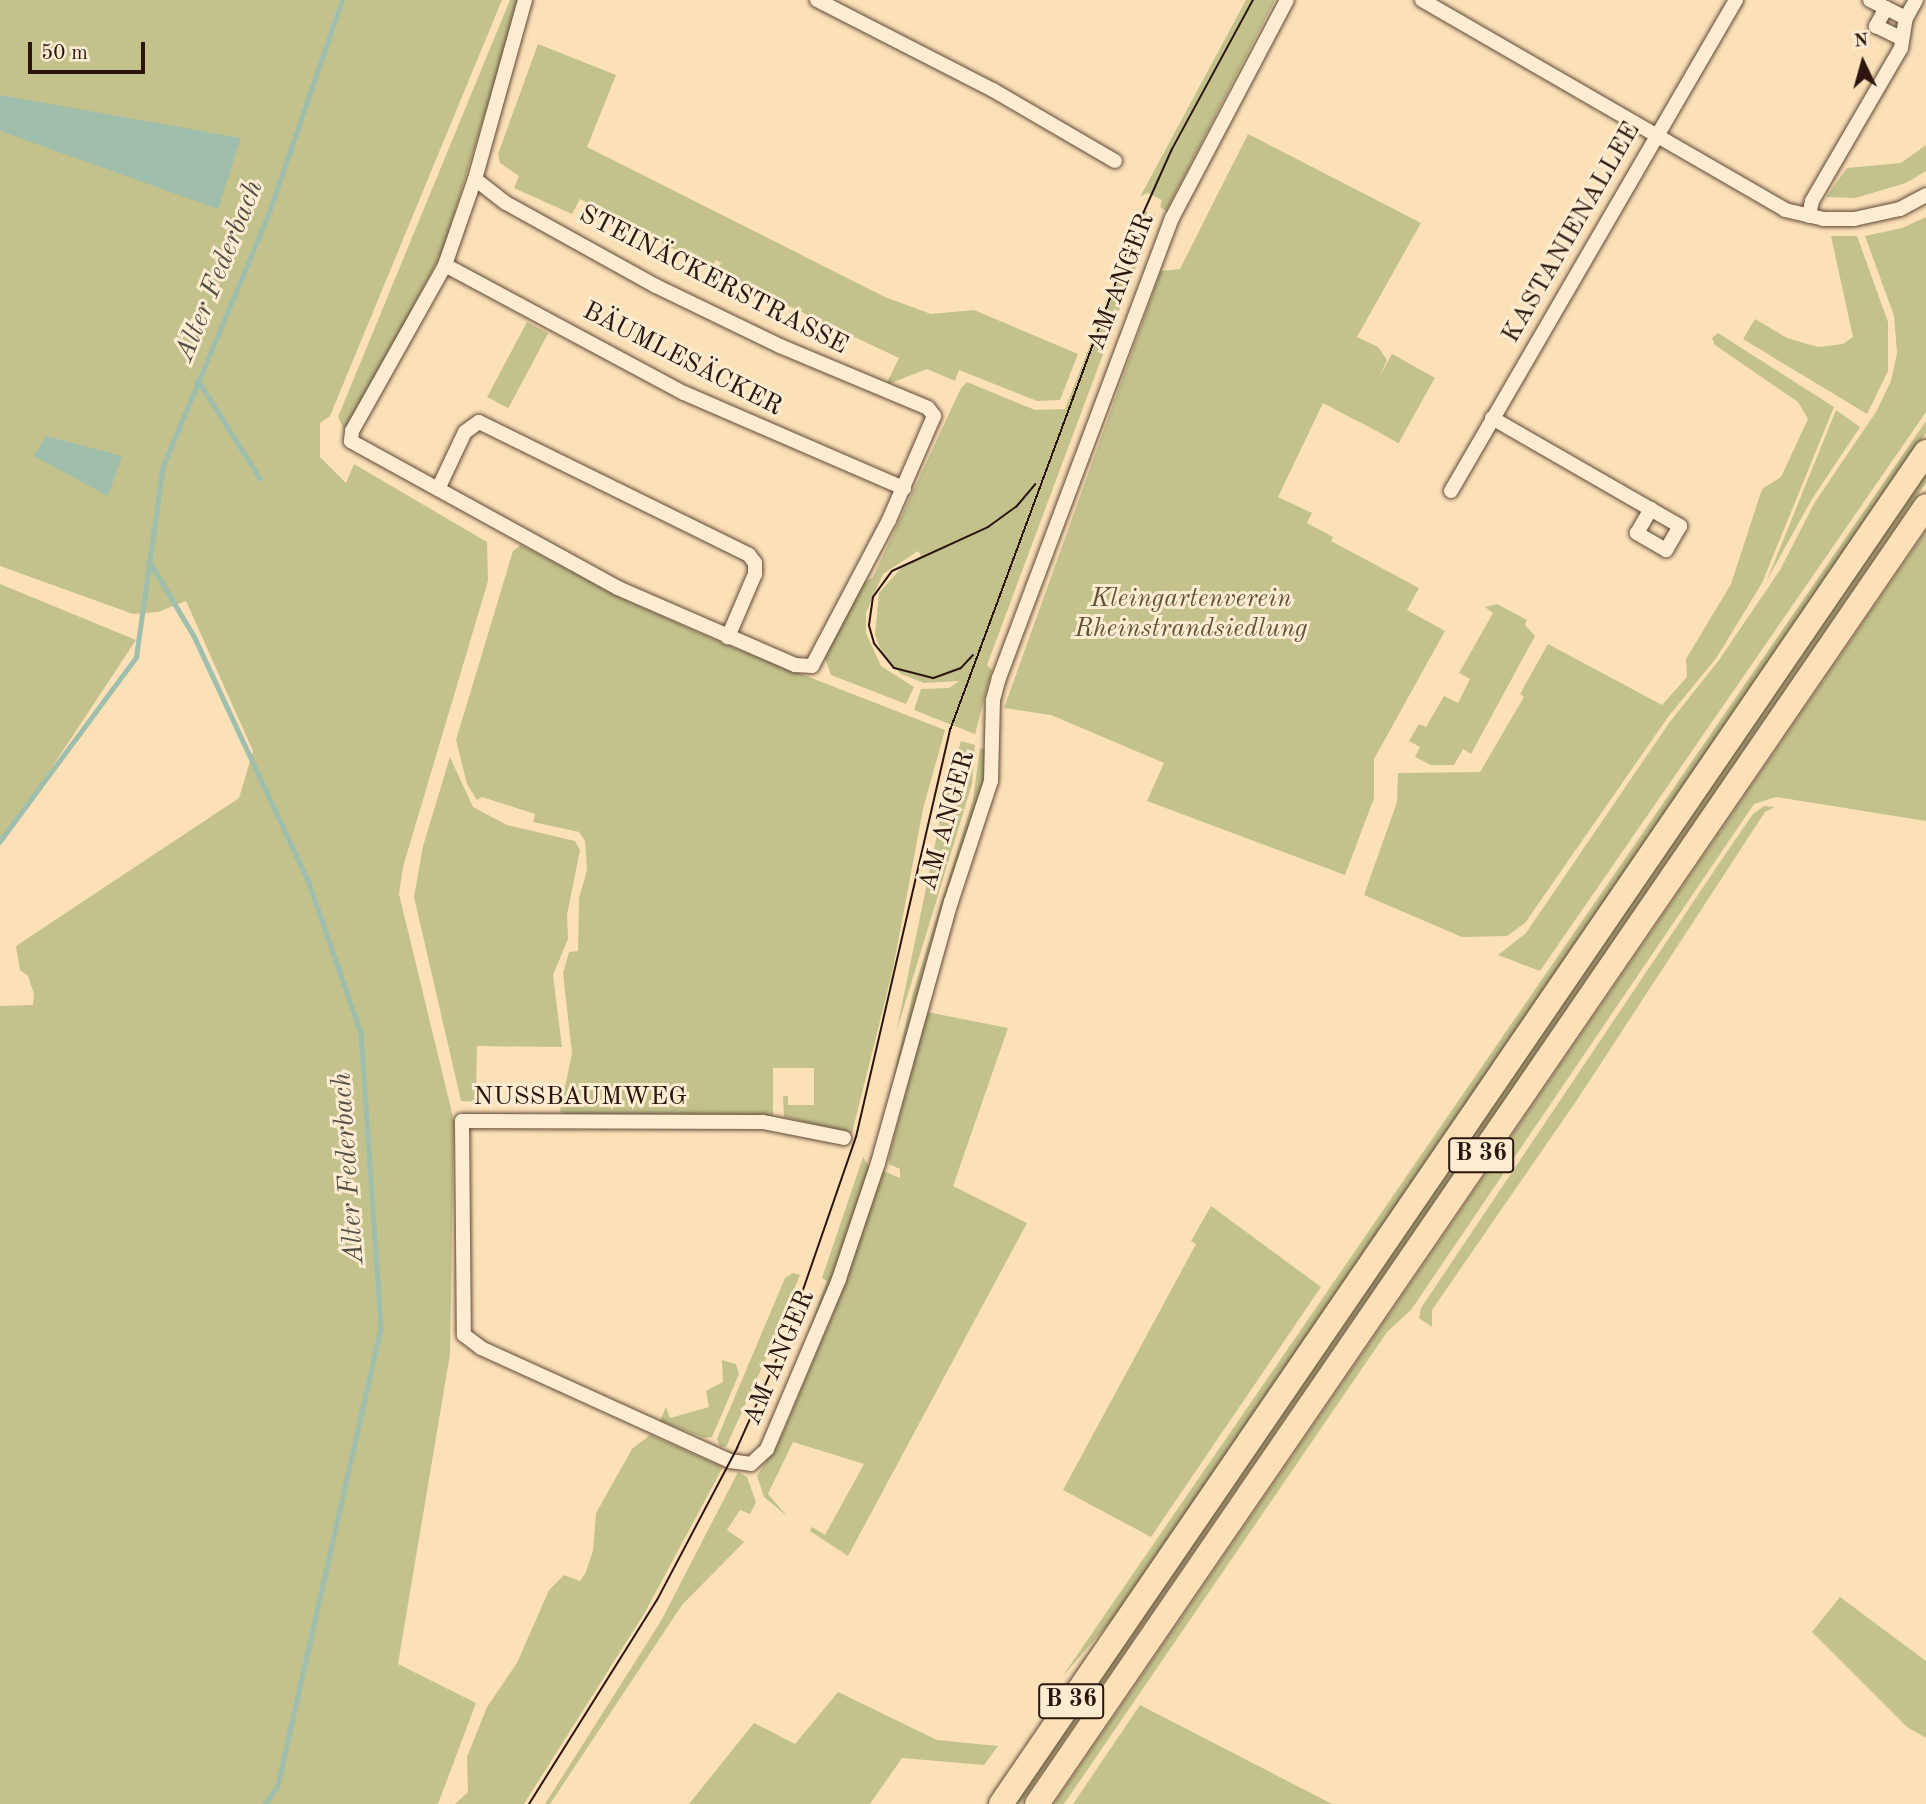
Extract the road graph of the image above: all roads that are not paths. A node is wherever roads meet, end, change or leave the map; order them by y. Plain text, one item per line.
1 (525, 0) edge
2 (817, 0) edge
3 (1287, 0) edge
4 (1422, 0) edge
5 (1737, 0) edge
6 (1870, 0) edge
7 (1916, 0) edge
8 (1886, 8) junction
9 (1906, 18) junction
10 (1901, 38) junction
11 (1657, 137) junction
12 (1115, 161) dead end
13 (475, 179) junction
14 (1926, 195) edge
15 (1809, 216) junction
16 (445, 265) junction
17 (1492, 418) junction
18 (1926, 452) edge
19 (904, 488) junction
20 (438, 489) junction
21 (1451, 491) dead end
22 (1926, 506) edge
23 (1651, 509) dead end
24 (728, 636) junction
25 (844, 1138) dead end
26 (708, 1452) joint
27 (1001, 1804) edge
28 (1037, 1804) edge

1 - 13 street
2 - 12 street
3 - 26 street, AM ANGER
4 - 11 street
5 - 11 street, KASTANIENALLEE
6 - 8 street
7 - 9 street
8 - 9 street
8 - 10 street
9 - 10 street
10 - 15 street
11 - 15 street
11 - 17 street, KASTANIENALLEE
13 - 16 street
13 - 19 street, STEINÄCKERSTRASSE
14 - 15 street
16 - 19 street, BÄUMLESÄCKER
16 - 20 street
17 - 21 street, KASTANIENALLEE
17 - 23 street
18 - 27 highway, B 36
19 - 24 street
20 - 24 street
20 - 24 street
22 - 28 highway, B 36
25 - 26 street, NUSSBAUMWEG

